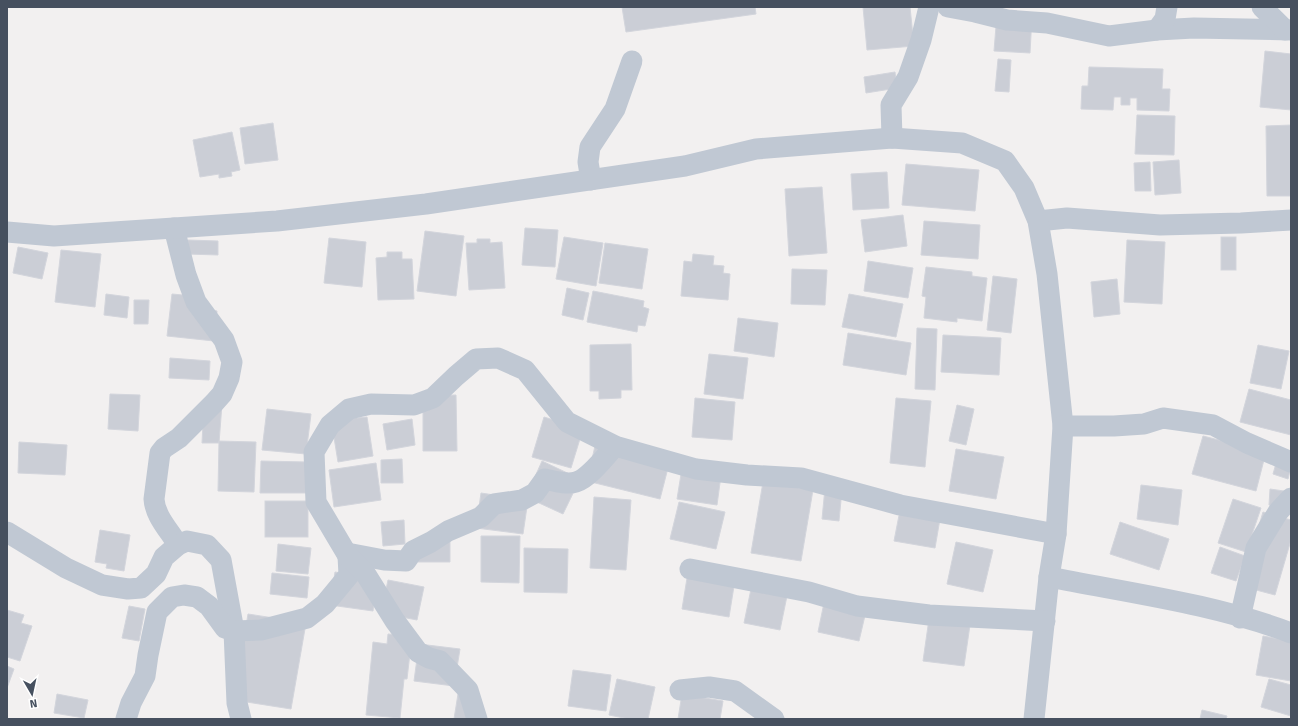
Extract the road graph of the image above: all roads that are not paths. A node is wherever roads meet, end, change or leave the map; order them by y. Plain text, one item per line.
1 (929, 7) edge
2 (948, 7) edge
3 (1167, 7) edge
4 (1262, 7) edge
5 (1157, 30) junction
6 (1288, 30) edge
7 (632, 61) dead end
8 (892, 138) junction
9 (591, 180) junction
10 (1291, 220) edge
11 (1038, 221) junction
12 (174, 228) junction
13 (7, 232) edge
14 (1063, 426) junction
15 (615, 446) junction
16 (1291, 462) edge
17 (1291, 498) edge
18 (7, 532) edge
19 (1056, 534) junction
20 (178, 544) junction
21 (348, 554) junction
22 (690, 569) dead end
23 (1049, 577) junction
24 (1240, 618) junction
25 (1045, 621) junction
26 (234, 631) junction
27 (1291, 634) edge
28 (680, 690) dead end
29 (126, 719) edge
30 (241, 719) edge
31 (477, 719) edge
32 (774, 719) edge
33 (1034, 719) edge

1 - 8 street
2 - 5 street
3 - 5 street
4 - 6 street
5 - 6 street
7 - 9 street
8 - 9 street
8 - 11 street
9 - 12 street
10 - 11 street
11 - 14 street
12 - 13 street
12 - 20 street
14 - 16 street
14 - 19 street
15 - 19 street
15 - 21 street
15 - 21 street
17 - 24 street
18 - 20 street
19 - 23 street
20 - 26 street
21 - 26 street
21 - 31 street
22 - 25 street
23 - 24 street
23 - 25 street
24 - 27 street
25 - 33 street
26 - 29 street
26 - 30 street
28 - 32 street

